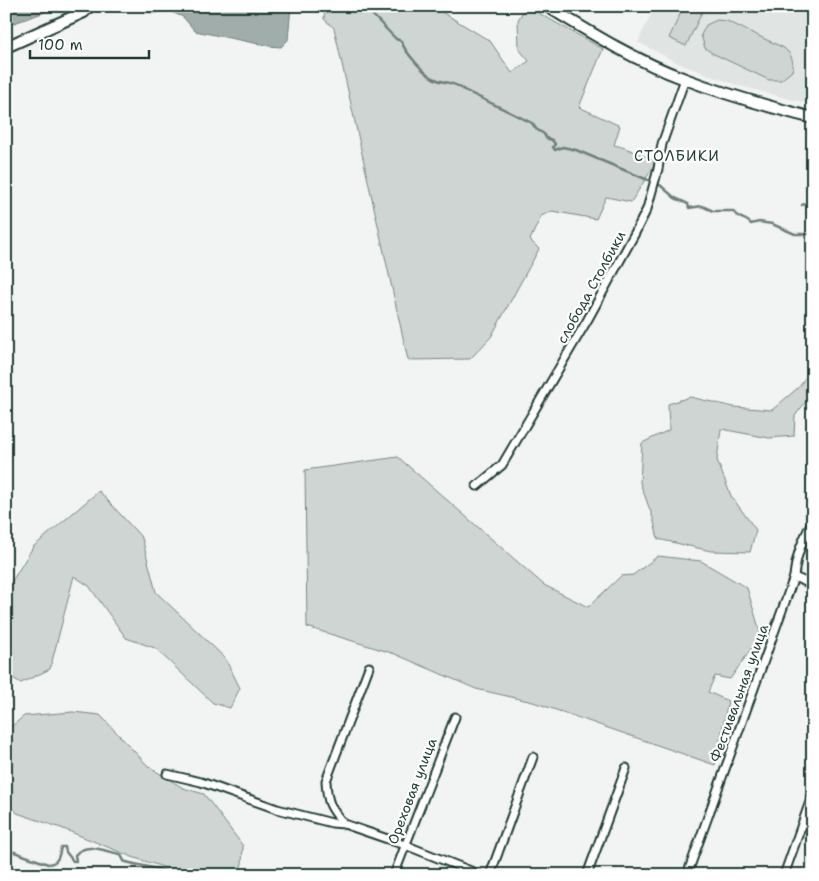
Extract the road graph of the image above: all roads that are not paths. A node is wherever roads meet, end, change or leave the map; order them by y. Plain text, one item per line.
1 (89, 6) edge
2 (547, 6) edge
3 (6, 47) edge
4 (685, 79) junction
5 (813, 118) edge
6 (478, 486) dead end
7 (813, 520) edge
8 (794, 577) junction
9 (813, 585) edge
10 (369, 667) dead end
11 (454, 717) dead end
12 (534, 757) dead end
13 (626, 768) dead end
14 (167, 774) dead end
15 (813, 793) edge
16 (344, 824) junction
17 (405, 845) junction
18 (394, 875) edge
19 (480, 875) edge
20 (490, 875) edge
21 (587, 875) edge
22 (687, 875) edge
23 (784, 875) edge

1 - 3 main road
2 - 4 main road
4 - 5 main road
4 - 6 street, слобода Столбики
7 - 8 street, Фестивальная улица
8 - 9 street
8 - 22 street, Фестивальная улица
10 - 16 street
11 - 17 street, Ореховая улица
12 - 20 street
13 - 21 street
14 - 16 street
15 - 23 street
16 - 17 street
17 - 18 street, Ореховая улица
17 - 19 street

